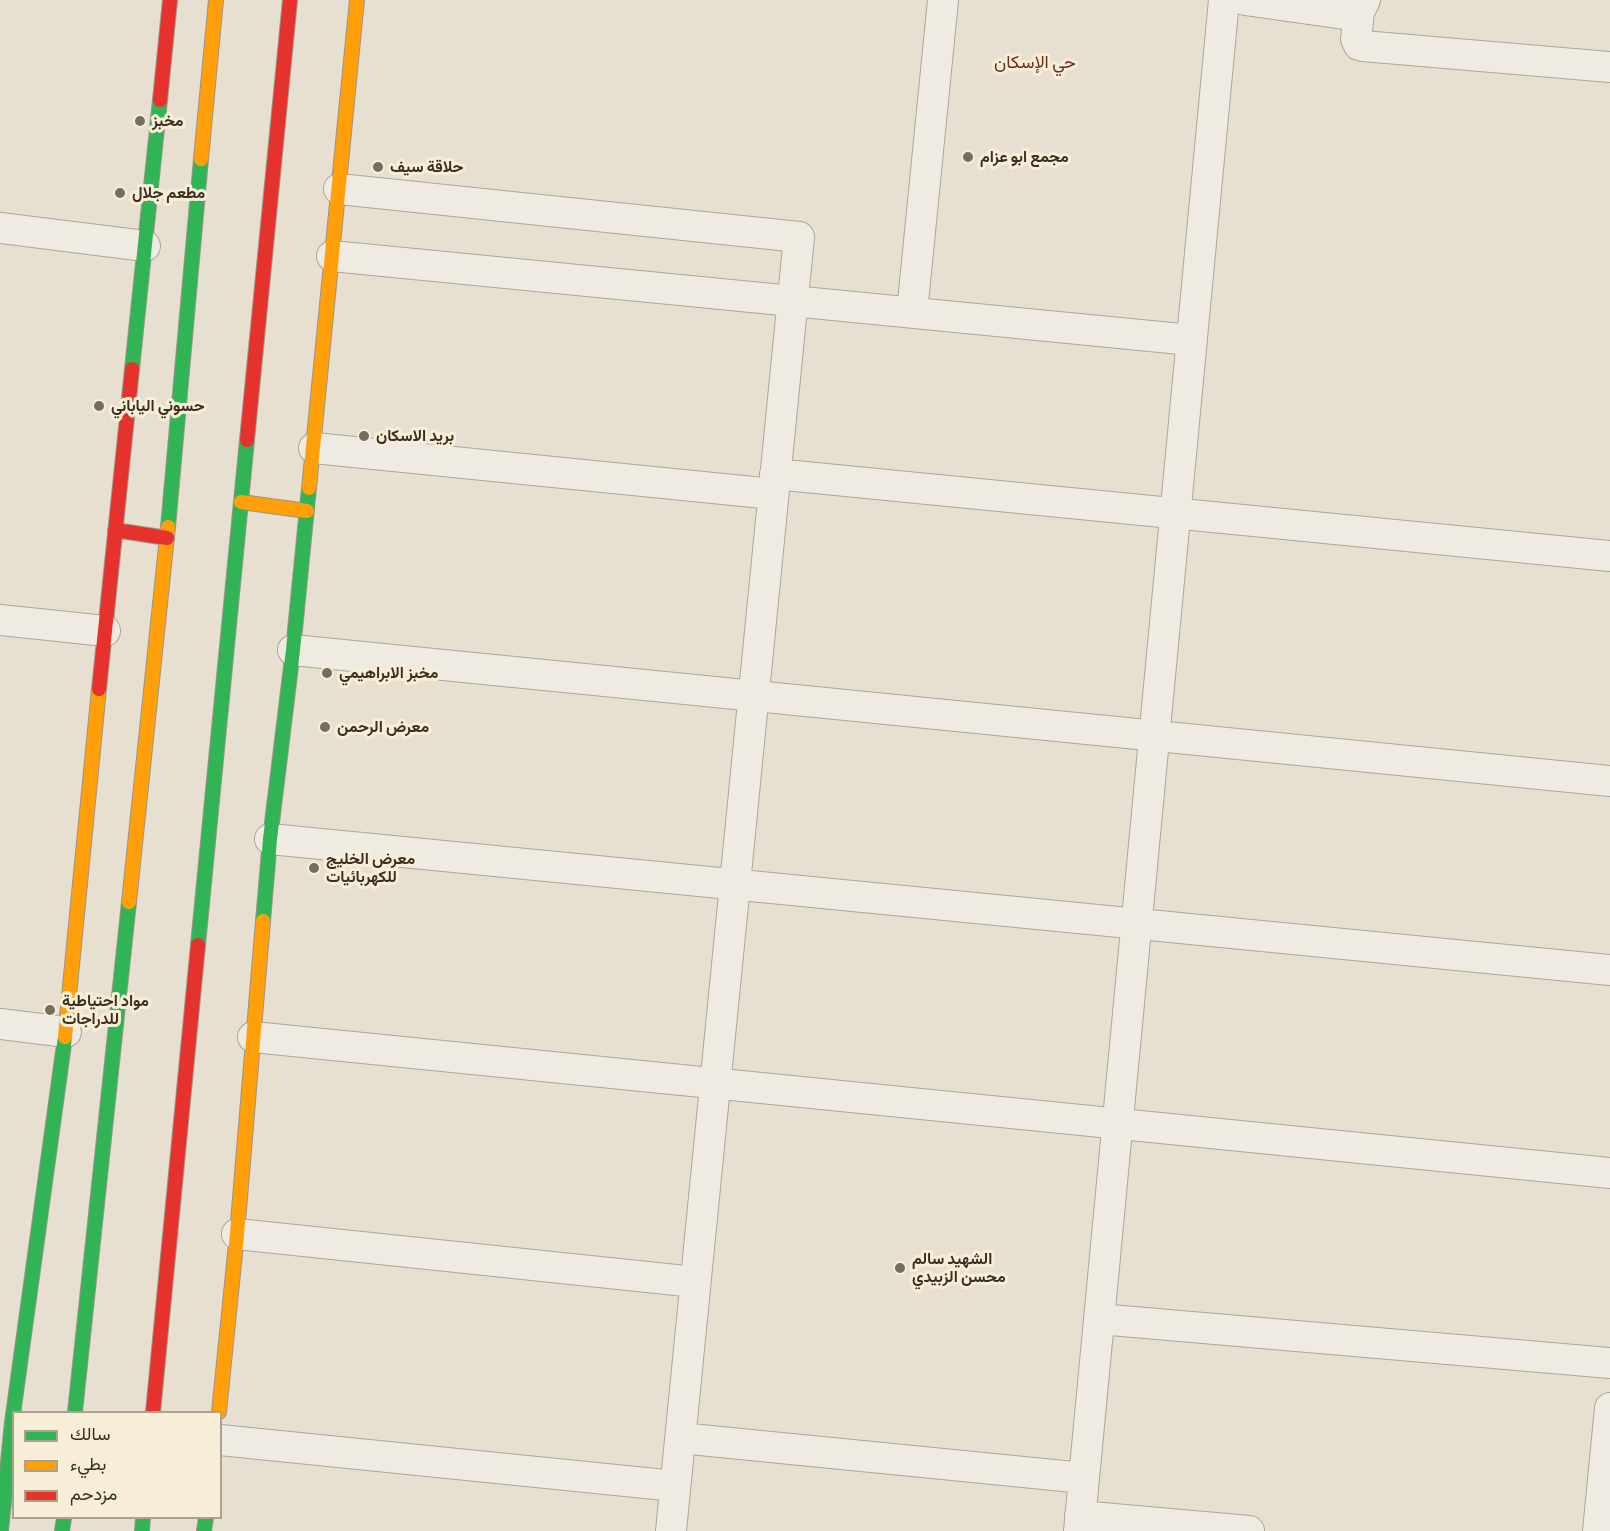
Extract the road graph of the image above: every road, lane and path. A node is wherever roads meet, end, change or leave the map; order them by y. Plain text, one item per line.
1 (170, 0) edge
2 (216, 0) edge
3 (290, 0) edge
4 (357, 0) edge
5 (943, 0) edge
6 (1224, 0) edge
7 (1245, 0) edge
8 (1362, 6) edge
9 (1610, 67) edge
10 (339, 189) junction
11 (0, 228) edge
12 (145, 246) junction
13 (332, 256) junction
14 (793, 301) junction
15 (912, 312) junction
16 (1191, 340) junction
17 (314, 448) junction
18 (774, 484) junction
19 (241, 502) junction
20 (307, 511) junction
21 (1175, 513) junction
22 (115, 530) junction
23 (167, 538) junction
24 (1610, 556) edge
25 (0, 620) edge
26 (105, 631) junction
27 (293, 650) junction
28 (754, 697) junction
29 (1154, 736) junction
30 (1610, 781) edge
31 (270, 839) junction
32 (735, 883) junction
33 (1137, 923) junction
34 (1610, 970) edge
35 (0, 1024) edge
36 (66, 1032) junction
37 (253, 1037) junction
38 (715, 1084) junction
39 (1117, 1124) junction
40 (1610, 1173) edge
41 (237, 1234) junction
42 (695, 1282) junction
43 (1099, 1319) junction
44 (1610, 1363) edge
45 (1610, 1408) edge
46 (75, 1411) edge
47 (153, 1411) edge
48 (219, 1411) edge
49 (6, 1422) edge
50 (680, 1438) junction
51 (222, 1440) edge
52 (1084, 1478) junction
53 (675, 1486) junction
54 (1080, 1524) edge
55 (1, 1531) edge
56 (671, 1531) edge
57 (1249, 1531) edge
58 (1598, 1531) edge

1 - 12 street
2 - 23 street
3 - 19 street
4 - 10 street
5 - 15 street
6 - 16 street
7 - 8 street
8 - 9 street
10 - 13 street
10 - 14 street
11 - 12 street
12 - 22 street
13 - 14 street
13 - 17 street
14 - 15 street
14 - 18 street
15 - 16 street
16 - 21 street
17 - 18 street
17 - 20 street
18 - 21 street
18 - 28 street
19 - 20 street
19 - 47 street
20 - 27 street
21 - 24 street
21 - 29 street
22 - 23 street
22 - 26 street
23 - 46 street
25 - 26 street
26 - 36 street
27 - 28 street
27 - 31 street
28 - 29 street
28 - 32 street
29 - 30 street
29 - 33 street
31 - 32 street
31 - 37 street
32 - 33 street
32 - 38 street
33 - 34 street
33 - 39 street
35 - 36 street
36 - 49 street
37 - 38 street
37 - 41 street
38 - 39 street
38 - 42 street
39 - 40 street
39 - 43 street
41 - 42 street
41 - 48 street
42 - 50 street
43 - 44 street
43 - 52 street
45 - 58 street
49 - 55 street
50 - 52 street
50 - 53 street
51 - 53 street
52 - 54 street
53 - 56 street
54 - 57 street

